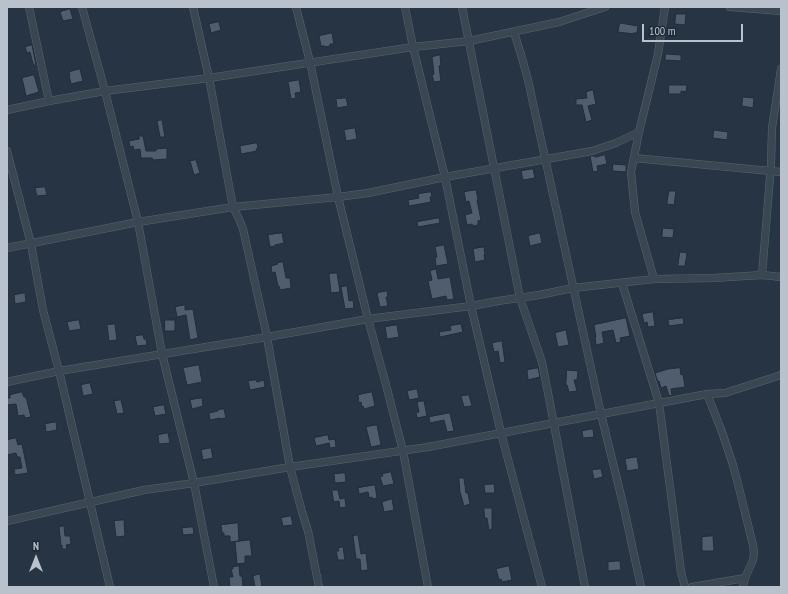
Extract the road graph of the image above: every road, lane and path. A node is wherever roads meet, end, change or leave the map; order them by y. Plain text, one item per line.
1 (29, 7) edge
2 (82, 7) edge
3 (193, 7) edge
4 (296, 7) edge
5 (405, 7) edge
6 (462, 7) edge
7 (605, 7) edge
8 (665, 7) edge
9 (730, 7) edge
10 (781, 11) edge
11 (514, 32) junction
12 (469, 41) junction
13 (413, 47) junction
14 (310, 62) junction
15 (781, 69) edge
16 (209, 78) junction
17 (105, 91) junction
18 (49, 101) junction
19 (7, 110) edge
20 (639, 132) junction
21 (7, 151) edge
22 (634, 158) junction
23 (545, 159) junction
24 (494, 168) junction
25 (770, 171) junction
26 (781, 172) edge
27 (445, 177) junction
28 (338, 197) junction
29 (233, 207) junction
30 (138, 222) junction
31 (31, 244) junction
32 (7, 248) edge
33 (762, 275) junction
34 (781, 277) edge
35 (654, 279) junction
36 (622, 282) junction
37 (573, 288) junction
38 (520, 298) junction
39 (471, 306) junction
40 (368, 319) junction
41 (267, 337) junction
42 (162, 354) junction
43 (59, 371) junction
44 (781, 375) edge
45 (7, 382) edge
46 (707, 394) junction
47 (659, 403) junction
48 (601, 414) junction
49 (554, 423) junction
50 (501, 433) junction
51 (403, 451) junction
52 (290, 467) junction
53 (194, 483) junction
54 (90, 502) junction
55 (7, 521) edge
56 (745, 578) junction
57 (110, 587) edge
58 (214, 587) edge
59 (319, 587) edge
60 (428, 587) edge
61 (542, 587) edge
62 (585, 587) edge
63 (641, 587) edge
64 (685, 587) edge
65 (692, 587) edge
66 (743, 587) edge

1 - 18 street
2 - 17 street
3 - 16 street
4 - 14 street
5 - 13 street
6 - 12 street
7 - 11 street
8 - 20 street
9 - 10 street
11 - 12 street
11 - 23 street
12 - 13 street
12 - 24 street
13 - 14 street
13 - 27 street
14 - 16 street
14 - 28 street
15 - 25 street
16 - 17 street
16 - 29 street
17 - 18 street
17 - 30 street
18 - 19 street
20 - 22 street
20 - 23 street
21 - 31 street
22 - 25 street
22 - 35 street
23 - 24 street
23 - 37 street
24 - 27 street
24 - 38 street
25 - 26 street
25 - 33 street
27 - 28 street
27 - 39 street
28 - 29 street
28 - 40 street
29 - 30 street
29 - 41 street
30 - 31 street
30 - 42 street
31 - 32 street
31 - 43 street
33 - 34 street
33 - 35 street
35 - 36 street
36 - 37 street
36 - 47 street
37 - 38 street
37 - 48 street
38 - 39 street
38 - 49 street
39 - 40 street
39 - 50 street
40 - 41 street
40 - 51 street
41 - 42 street
41 - 52 street
42 - 43 street
42 - 53 street
43 - 45 street
43 - 54 street
44 - 46 street
46 - 47 street
46 - 56 street
47 - 48 street
47 - 64 street
48 - 49 street
48 - 63 street
49 - 50 street
49 - 62 street
50 - 51 street
50 - 61 street
51 - 52 street
51 - 60 street
52 - 53 street
52 - 59 street
53 - 54 street
53 - 58 street
54 - 55 street
54 - 57 street
56 - 65 street
56 - 66 street

